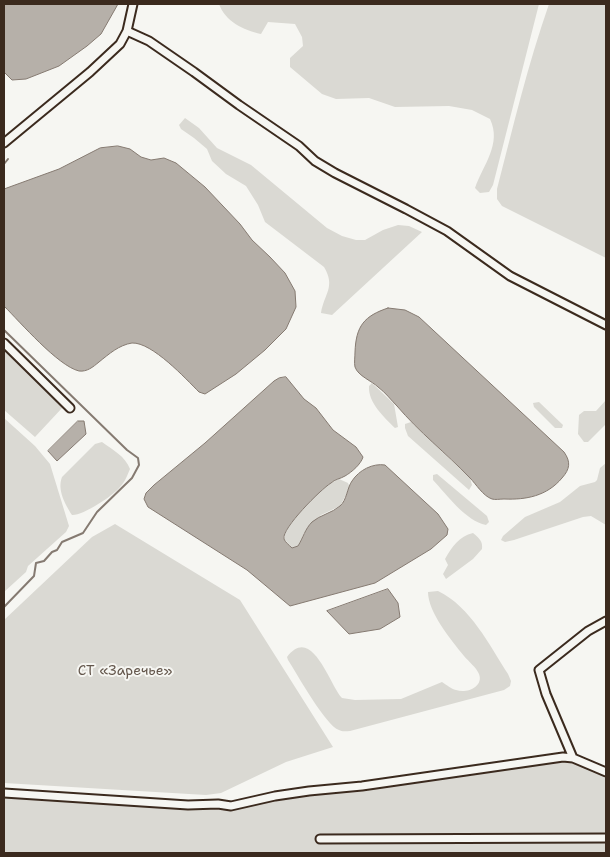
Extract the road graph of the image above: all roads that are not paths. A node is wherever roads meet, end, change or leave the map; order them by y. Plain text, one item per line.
1 (133, 4) edge
2 (126, 31) junction
3 (4, 143) edge
4 (606, 325) edge
5 (4, 343) edge
6 (70, 408) dead end
7 (606, 621) edge
8 (573, 758) junction
9 (606, 772) edge
10 (4, 793) edge
11 (606, 838) edge
12 (320, 839) dead end

1 - 2 street
2 - 3 street
2 - 4 street
5 - 6 street
7 - 8 street
8 - 9 street
8 - 10 street
11 - 12 street

